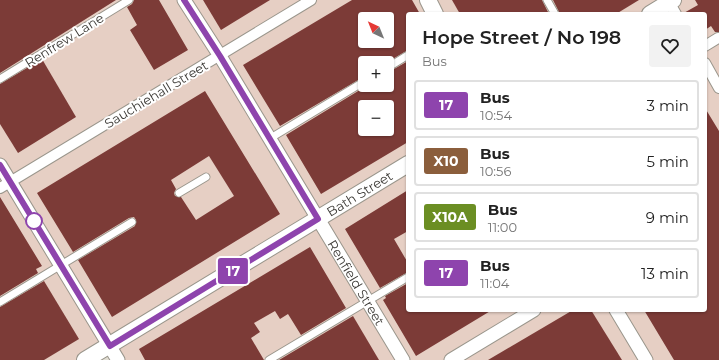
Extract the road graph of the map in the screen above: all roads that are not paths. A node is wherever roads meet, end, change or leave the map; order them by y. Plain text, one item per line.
1 (129, 0) edge
2 (184, 0) edge
3 (311, 0) edge
4 (428, 0) edge
5 (547, 0) edge
6 (672, 4) edge
7 (435, 12) edge
8 (555, 12) edge
9 (654, 12) edge
10 (718, 38) edge
11 (707, 45) edge
12 (220, 56) junction
13 (406, 56) edge
14 (394, 64) edge
15 (707, 67) edge
16 (0, 79) edge
17 (358, 85) edge
18 (719, 88) edge
19 (269, 139) junction
20 (0, 165) edge
21 (406, 165) edge
22 (206, 177) dead end
23 (5, 185) edge
24 (179, 193) dead end
25 (318, 219) junction
26 (132, 222) dead end
27 (61, 264) junction
28 (406, 277) edge
29 (366, 301) junction
30 (0, 302) edge
31 (531, 312) edge
32 (617, 312) edge
33 (110, 346) junction
34 (642, 358) edge
35 (85, 360) edge
36 (118, 360) edge
37 (269, 360) edge
38 (403, 360) edge
39 (451, 360) edge

1 - 16 lane, Renfrew Lane
2 - 12 street, Renfield Street
3 - 12 street, Sauchiehall Street
4 - 7 street
5 - 8 lane
6 - 9 street
10 - 11 street
12 - 19 street, Renfield Street
12 - 23 street, Sauchiehall Street
13 - 14 lane
15 - 18 street
17 - 19 lane
19 - 25 street, Renfield Street
20 - 23 street
21 - 25 street, Bath Street
22 - 24 lane
23 - 27 street
25 - 29 street, Renfield Street
25 - 33 street, Bath Street
26 - 27 lane
27 - 30 lane
27 - 33 street
28 - 29 lane
29 - 37 lane
29 - 38 street, Renfield Street
31 - 39 street
32 - 34 street
33 - 35 street, Bath Street
33 - 36 street

